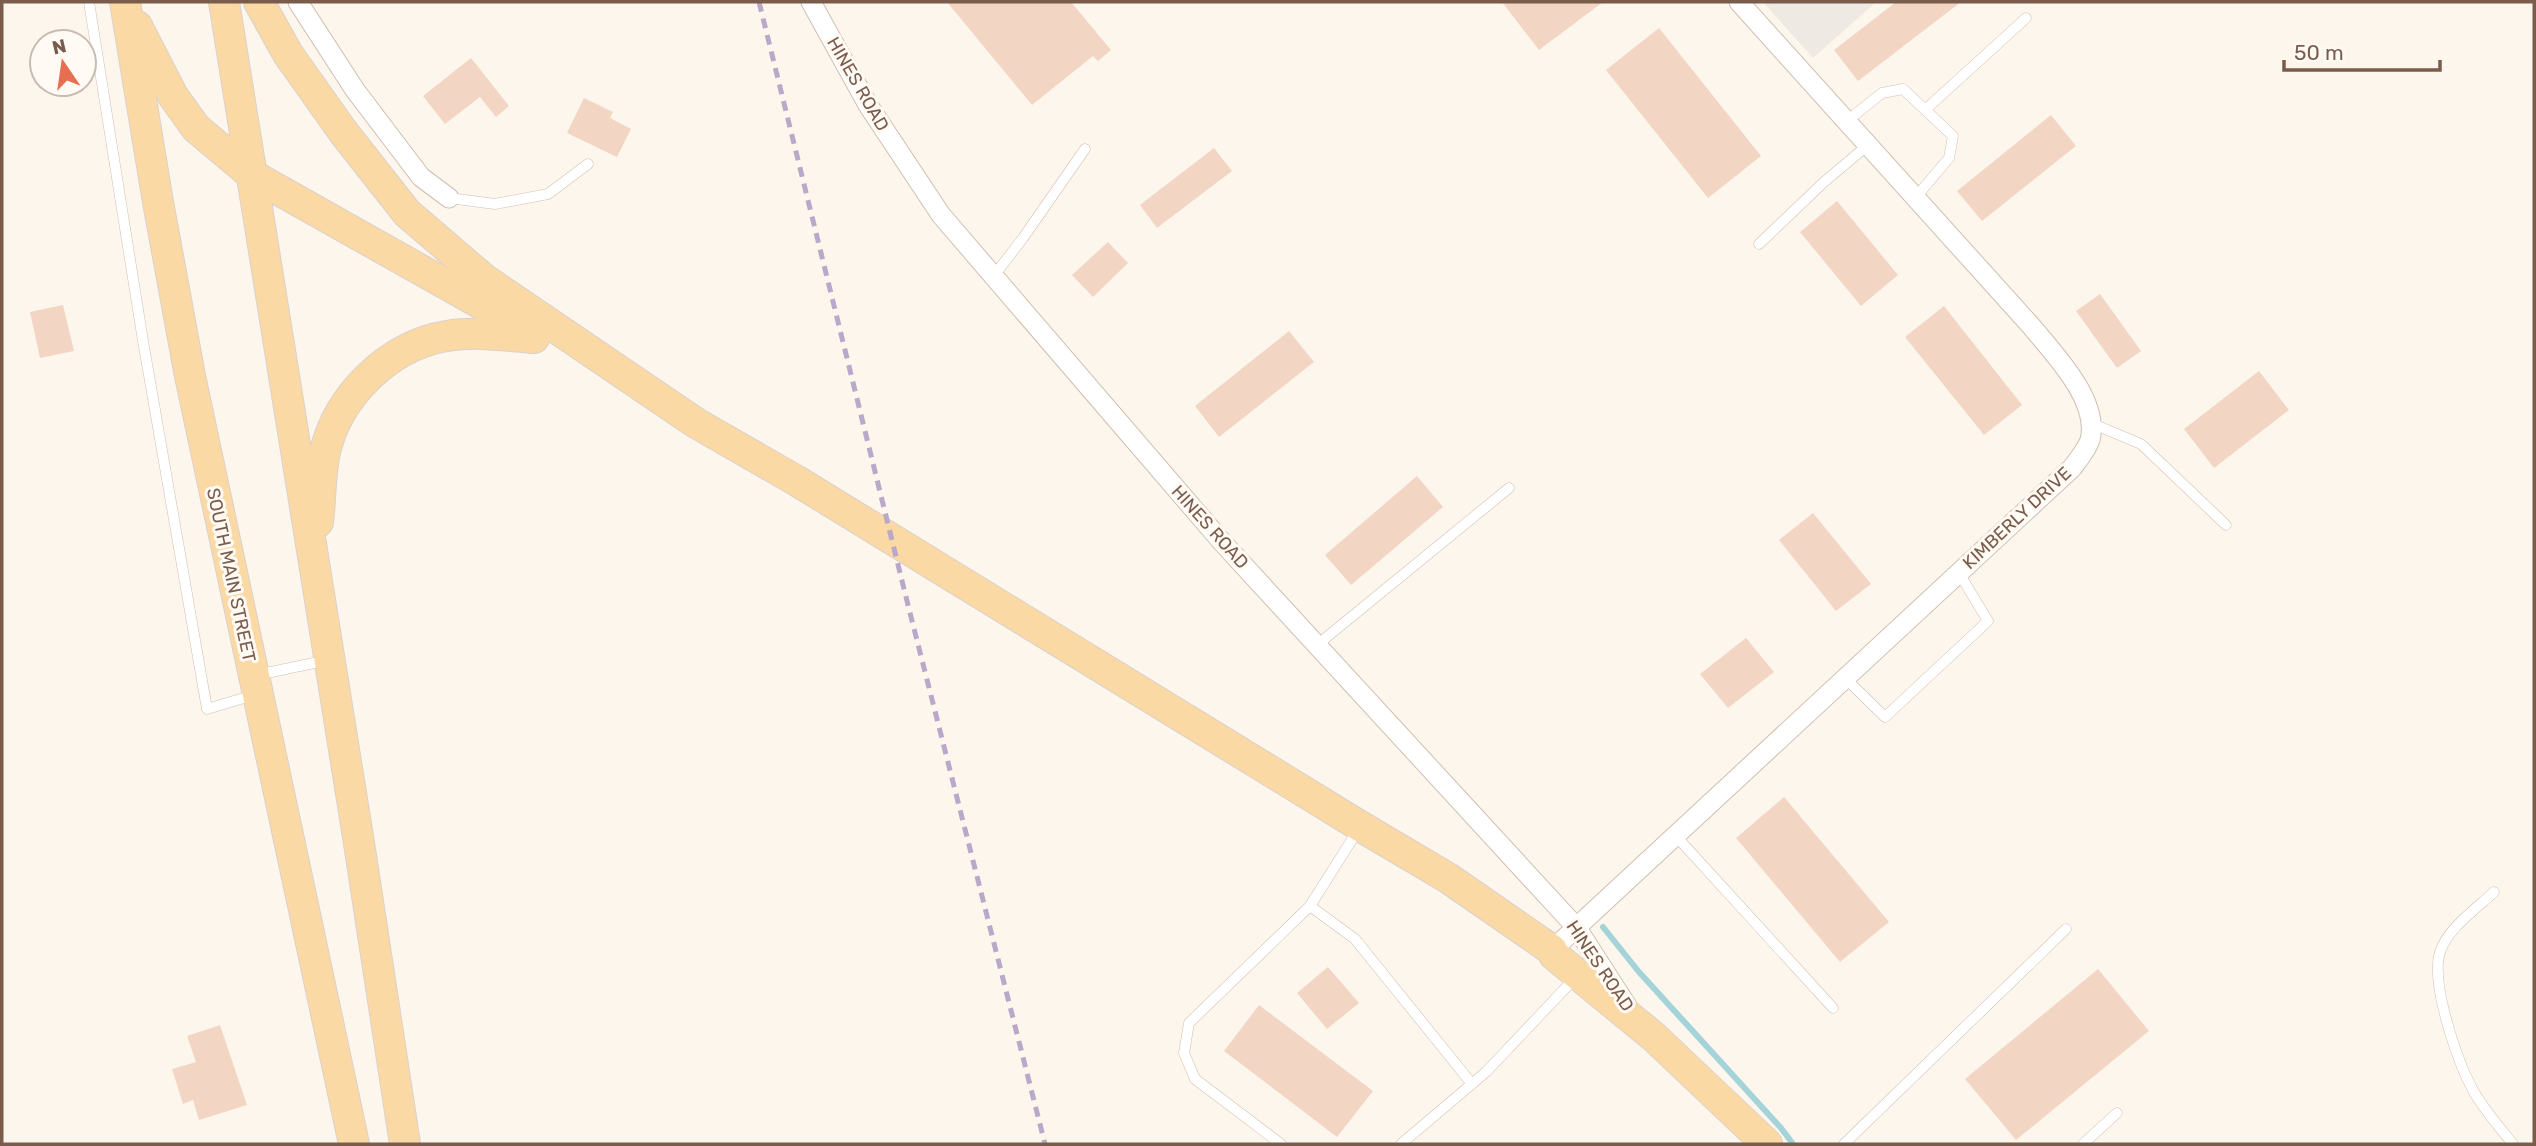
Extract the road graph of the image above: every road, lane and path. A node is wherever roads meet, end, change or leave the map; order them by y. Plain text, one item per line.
1 (89, 2) edge
2 (125, 2) edge
3 (224, 2) edge
4 (259, 2) edge
5 (298, 2) edge
6 (811, 2) edge
7 (1739, 2) edge
8 (2026, 19) dead end
9 (1925, 110) junction
10 (1847, 121) junction
11 (1868, 145) junction
12 (1085, 149) dead end
13 (587, 164) dead end
14 (252, 175) junction
15 (1916, 197) junction
16 (449, 198) joint
17 (1759, 244) dead end
18 (992, 277) junction
19 (543, 339) junction
20 (696, 423) junction
21 (2090, 423) junction
22 (1509, 488) dead end
23 (2227, 525) dead end
24 (314, 564) junction
25 (1959, 573) junction
26 (1317, 645) junction
27 (330, 660) junction
28 (1845, 678) junction
29 (255, 685) junction
30 (1360, 827) junction
31 (1675, 835) junction
32 (2494, 892) dead end
33 (1310, 906) junction
34 (1576, 927) junction
35 (2066, 929) dead end
36 (1552, 950) junction
37 (1588, 967) junction
38 (1833, 1008) dead end
39 (1472, 1084) junction
40 (2117, 1113) dead end
41 (354, 1144) edge
42 (405, 1144) edge
43 (1281, 1144) edge
44 (1401, 1144) edge
45 (1767, 1144) edge
46 (1844, 1144) edge
47 (2083, 1144) edge
48 (2514, 1144) edge

1 - 29 lane
2 - 14 main road
2 - 29 main road, SOUTH MAIN STREET
3 - 14 main road
4 - 20 main road
5 - 16 street
6 - 18 street, HINES ROAD
7 - 10 street
8 - 9 lane
9 - 10 lane
9 - 15 lane
10 - 11 street
11 - 15 street
11 - 17 lane
12 - 18 lane
13 - 16 lane
14 - 19 main road
14 - 24 main road
15 - 21 street
18 - 26 street, HINES ROAD
19 - 20 main road
19 - 24 main road
20 - 30 main road
21 - 23 lane
21 - 25 street, KIMBERLY DRIVE
22 - 26 lane
24 - 27 main road
25 - 28 street, KIMBERLY DRIVE
25 - 28 lane
26 - 34 street, HINES ROAD
27 - 29 lane
27 - 42 main road
28 - 31 street, KIMBERLY DRIVE
29 - 41 main road, SOUTH MAIN STREET
30 - 33 lane
30 - 36 main road
31 - 34 street, KIMBERLY DRIVE
31 - 38 lane
32 - 48 lane
33 - 39 lane
33 - 43 lane
34 - 36 street, KIMBERLY DRIVE
34 - 37 street, HINES ROAD
35 - 46 lane
36 - 37 main road
37 - 39 lane
37 - 45 main road
39 - 44 lane
40 - 47 lane

